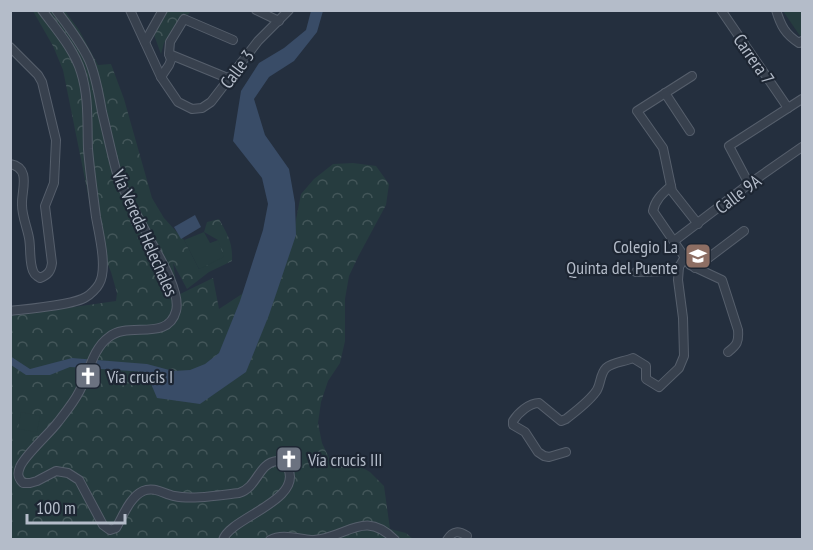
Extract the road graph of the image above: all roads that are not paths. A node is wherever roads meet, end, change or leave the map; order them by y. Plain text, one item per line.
1 (42, 10) edge
2 (56, 10) edge
3 (130, 10) edge
4 (163, 10) edge
5 (256, 10) edge
6 (289, 10) edge
7 (721, 10) edge
8 (776, 10) edge
9 (279, 21) junction
10 (233, 39) dead end
11 (145, 42) junction
12 (801, 42) edge
13 (10, 47) edge
14 (170, 54) junction
15 (693, 76) dead end
16 (161, 78) junction
17 (230, 79) junction
18 (664, 93) junction
19 (802, 99) edge
20 (788, 108) junction
21 (690, 131) dead end
22 (802, 147) edge
23 (10, 165) edge
24 (749, 184) junction
25 (671, 186) junction
26 (698, 224) junction
27 (744, 231) dead end
28 (674, 241) junction
29 (685, 257) junction
30 (679, 267) junction
31 (695, 267) junction
32 (636, 272) dead end
33 (10, 311) edge
34 (728, 352) dead end
35 (566, 452) dead end
36 (467, 536) dead end
37 (223, 540) edge
38 (270, 540) edge
39 (313, 540) edge
40 (395, 540) edge
41 (447, 540) edge

1 - 33 street
2 - 37 street, Vía Vereda Helechales
3 - 11 street
4 - 11 street
5 - 9 street
6 - 9 street, Calle 3
7 - 20 street, Carrera 7
8 - 12 street
9 - 17 street, Calle 3
10 - 14 street
11 - 16 street
13 - 23 street
14 - 16 street
14 - 17 street
15 - 18 street
16 - 17 street, Calle 3
18 - 21 street
18 - 25 street
19 - 20 street
20 - 24 street
22 - 24 street, Calle 9A
24 - 26 street, Calle 9A
25 - 26 street
25 - 28 street
26 - 28 street, Calle 9A
27 - 31 street
28 - 29 street
29 - 30 street
29 - 31 street
30 - 32 street
30 - 35 street
31 - 34 street
36 - 41 street
38 - 39 street
39 - 40 street

